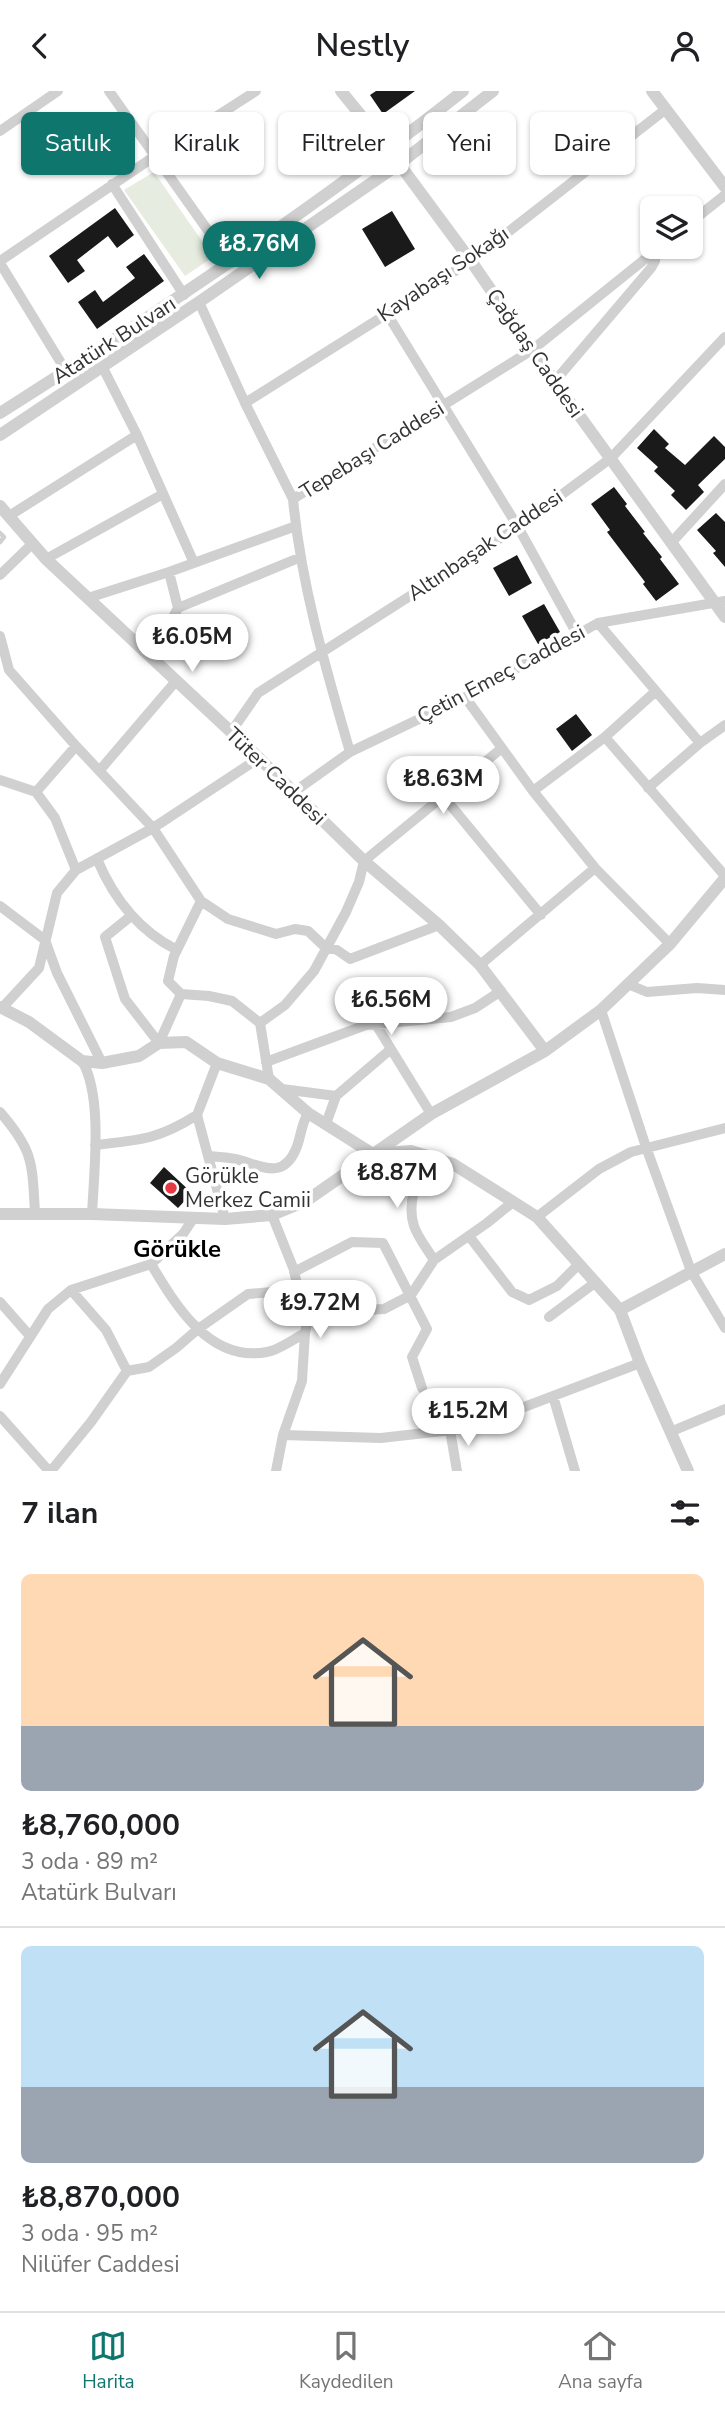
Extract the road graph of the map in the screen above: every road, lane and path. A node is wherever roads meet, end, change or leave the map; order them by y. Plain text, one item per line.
1 (58, 91) edge
2 (109, 91) edge
3 (256, 91) edge
4 (341, 91) edge
5 (463, 91) edge
6 (493, 91) edge
7 (652, 91) edge
8 (666, 109) junction
9 (223, 112) edge
10 (358, 112) edge
11 (0, 131) edge
12 (409, 134) edge
13 (149, 148) edge
14 (409, 156) edge
15 (149, 160) edge
16 (168, 175) edge
17 (354, 175) edge
18 (383, 175) edge
19 (407, 175) edge
20 (112, 184) junction
21 (725, 187) edge
22 (725, 195) edge
23 (703, 212) edge
24 (644, 259) edge
25 (655, 259) edge
26 (471, 261) junction
27 (0, 262) edge
28 (230, 263) junction
29 (184, 295) junction
30 (198, 302) junction
31 (386, 312) junction
32 (725, 337) edge
33 (532, 350) junction
34 (102, 366) junction
35 (66, 371) junction
36 (555, 381) junction
37 (245, 403) junction
38 (442, 406) junction
39 (0, 412) edge
40 (0, 435) edge
41 (137, 435) junction
42 (611, 458) junction
43 (725, 484) edge
44 (163, 493) junction
45 (293, 499) junction
46 (0, 506) edge
47 (9, 516) junction
48 (296, 526) junction
49 (518, 527) junction
50 (0, 533) edge
51 (0, 542) edge
52 (33, 543) junction
53 (671, 543) junction
54 (301, 557) junction
55 (46, 559) junction
56 (194, 563) junction
57 (169, 572) junction
58 (0, 575) edge
59 (88, 598) junction
60 (720, 602) edge
61 (177, 608) junction
62 (725, 617) edge
63 (598, 622) junction
64 (577, 634) junction
65 (0, 636) edge
66 (321, 653) junction
67 (151, 658) junction
68 (176, 681) junction
69 (656, 691) junction
70 (466, 697) junction
71 (725, 725) edge
72 (232, 732) junction
73 (605, 737) junction
74 (700, 743) junction
75 (76, 746) junction
76 (502, 748) junction
77 (350, 752) junction
78 (259, 758) junction
79 (100, 770) junction
80 (0, 781) edge
81 (648, 788) junction
82 (533, 791) junction
83 (36, 792) junction
84 (295, 792) junction
85 (443, 796) junction
86 (153, 828) junction
87 (97, 859) junction
88 (364, 861) junction
89 (595, 868) junction
90 (76, 870) junction
91 (725, 877) edge
92 (201, 901) junction
93 (0, 906) edge
94 (541, 915) junction
95 (131, 916) junction
96 (439, 925) junction
97 (46, 940) junction
98 (670, 944) junction
99 (325, 947) junction
100 (177, 950) junction
101 (480, 965) junction
102 (630, 985) junction
103 (725, 990) edge
104 (501, 991) junction
105 (181, 994) junction
106 (1, 1007) edge
107 (601, 1010) junction
108 (260, 1023) junction
109 (375, 1023) junction
110 (159, 1043) junction
111 (391, 1049) junction
112 (545, 1051) junction
113 (82, 1061) junction
114 (266, 1062) junction
115 (102, 1063) junction
116 (217, 1063) junction
117 (269, 1079) junction
118 (282, 1089) junction
119 (337, 1096) junction
120 (0, 1112) edge
121 (308, 1113) junction
122 (431, 1114) junction
123 (197, 1115) junction
124 (326, 1124) junction
125 (725, 1128) edge
126 (95, 1145) junction
127 (646, 1147) junction
128 (373, 1154) junction
129 (208, 1156) junction
130 (428, 1156) junction
131 (513, 1202) junction
132 (35, 1213) junction
133 (0, 1214) edge
134 (92, 1214) junction
135 (272, 1215) junction
136 (537, 1217) junction
137 (193, 1219) junction
138 (225, 1219) junction
139 (469, 1236) junction
140 (725, 1254) edge
141 (434, 1260) junction
142 (151, 1264) junction
143 (579, 1264) junction
144 (691, 1271) junction
145 (294, 1272) junction
146 (596, 1282) junction
147 (71, 1290) junction
148 (298, 1290) junction
149 (411, 1295) junction
150 (0, 1302) edge
151 (621, 1310) junction
152 (309, 1313) junction
153 (549, 1317) dead end
154 (725, 1328) edge
155 (198, 1329) junction
156 (305, 1333) junction
157 (30, 1335) junction
158 (640, 1363) junction
159 (127, 1371) junction
160 (0, 1384) edge
161 (422, 1388) dead end
162 (553, 1396) junction
163 (725, 1409) edge
164 (0, 1416) edge
165 (450, 1430) junction
166 (670, 1432) junction
167 (283, 1435) junction
168 (50, 1471) edge
169 (276, 1471) edge
170 (457, 1471) edge
171 (575, 1471) edge
172 (688, 1471) edge

1 - 11 street
2 - 13 street
3 - 9 street
4 - 10 street, Çağdaş Caddesi
5 - 12 street, Atatürk Bulvarı
6 - 14 street
7 - 8 street
8 - 21 street
8 - 26 street, Kayabaşı Sokağı
15 - 20 street
16 - 28 street
17 - 28 street, Atatürk Bulvarı
18 - 30 street
19 - 26 street, Çağdaş Caddesi
20 - 27 street
20 - 29 street
22 - 23 street
24 - 33 street, Tepebaşı Caddesi
25 - 36 street
26 - 31 street, Kayabaşı Sokağı
26 - 33 street, Çağdaş Caddesi
27 - 35 street
28 - 29 street, Atatürk Bulvarı
29 - 35 street, Atatürk Bulvarı
30 - 34 street
30 - 37 street
31 - 37 street, Kayabaşı Sokağı
31 - 38 street
32 - 42 street, Altınbaşak Caddesi
33 - 36 street, Çağdaş Caddesi
33 - 38 street, Tepebaşı Caddesi
34 - 40 street
34 - 41 street
35 - 39 street, Atatürk Bulvarı
36 - 42 street, Çağdaş Caddesi
37 - 45 street
38 - 45 street, Tepebaşı Caddesi
38 - 49 street
41 - 44 street
41 - 47 street
42 - 49 street, Altınbaşak Caddesi
42 - 53 street, Çağdaş Caddesi
43 - 53 street
44 - 55 street
44 - 56 street
45 - 48 street, Tepebaşı Caddesi
46 - 47 street, Tüter Caddesi
47 - 52 street, Tüter Caddesi
48 - 54 street, Tepebaşı Caddesi
48 - 56 street
49 - 64 street
49 - 66 street, Altınbaşak Caddesi
50 - 51 lane
52 - 55 street, Tüter Caddesi
52 - 58 street
53 - 60 street, Çağdaş Caddesi
54 - 61 street
54 - 66 street, Tepebaşı Caddesi
55 - 59 street, Tüter Caddesi
56 - 57 street
57 - 59 street
57 - 61 street
59 - 67 street, Tüter Caddesi
60 - 62 street, Çağdaş Caddesi
60 - 63 street, Çetin Emeç Caddesi
61 - 67 street
63 - 64 street, Çetin Emeç Caddesi
63 - 69 street
64 - 70 street, Çetin Emeç Caddesi
65 - 75 street
66 - 72 street, Altınbaşak Caddesi
66 - 77 street, Tepebaşı Caddesi
67 - 68 street, Tüter Caddesi
68 - 72 street, Tüter Caddesi
68 - 79 street
69 - 73 street
69 - 74 street
70 - 76 street
70 - 77 street, Çetin Emeç Caddesi
71 - 74 street
72 - 78 street, Tüter Caddesi
73 - 81 street
73 - 82 street
74 - 81 street
75 - 79 street
75 - 83 street
76 - 82 street
76 - 85 street
77 - 84 street, Çetin Emeç Caddesi
78 - 84 street, Tüter Caddesi
78 - 86 street
79 - 86 street
80 - 83 street
81 - 91 street
82 - 89 street
83 - 90 street
84 - 88 street, Tüter Caddesi
85 - 88 street
85 - 94 street
86 - 87 street
86 - 92 street
87 - 90 street
87 - 95 street
88 - 96 street, Tüter Caddesi
88 - 99 street
89 - 94 street
89 - 98 street
90 - 97 street
91 - 98 street
92 - 99 street
92 - 100 street
93 - 97 street
94 - 101 street
95 - 100 street
95 - 110 street
96 - 99 street
96 - 101 street, Tüter Caddesi
97 - 106 street
97 - 115 street
98 - 102 street
99 - 108 street
100 - 105 street
101 - 104 street, Tüter Caddesi
102 - 103 street
102 - 107 street
104 - 109 street
104 - 112 street, Tüter Caddesi
105 - 108 street
105 - 110 street
106 - 113 street
107 - 112 street
107 - 127 street
108 - 114 street
109 - 111 street
109 - 114 street
110 - 115 street
110 - 116 street
111 - 119 street
111 - 122 street
112 - 122 street
113 - 115 street
113 - 126 street
114 - 117 street
116 - 117 street
116 - 123 street
117 - 118 street
118 - 119 street
118 - 121 street
119 - 124 street
120 - 132 street
121 - 124 street
121 - 129 street
122 - 128 street
123 - 126 street
123 - 129 street
124 - 128 street
125 - 127 street
126 - 134 street
127 - 136 street
127 - 144 street
128 - 130 street
128 - 135 street
129 - 138 street
130 - 131 street
130 - 141 street
131 - 136 street
131 - 139 street
132 - 133 street
132 - 134 street
134 - 137 street
135 - 138 street
135 - 145 street
136 - 143 street
137 - 138 street
137 - 142 street
139 - 141 street
139 - 143 street
140 - 144 street
141 - 149 street
142 - 147 street
142 - 155 street
143 - 146 street
144 - 151 street
144 - 154 street
145 - 148 street
145 - 149 street
146 - 151 street
146 - 153 street
147 - 157 street
147 - 159 street
148 - 152 street
148 - 155 street
149 - 152 street
149 - 161 street
150 - 157 street
151 - 158 street
152 - 156 street
155 - 156 street
155 - 159 street
156 - 167 street
157 - 160 street
158 - 162 street
158 - 166 street
159 - 168 street
162 - 165 street
162 - 171 street
163 - 166 street
164 - 168 street
165 - 167 street
165 - 170 street
166 - 172 street
167 - 169 street

